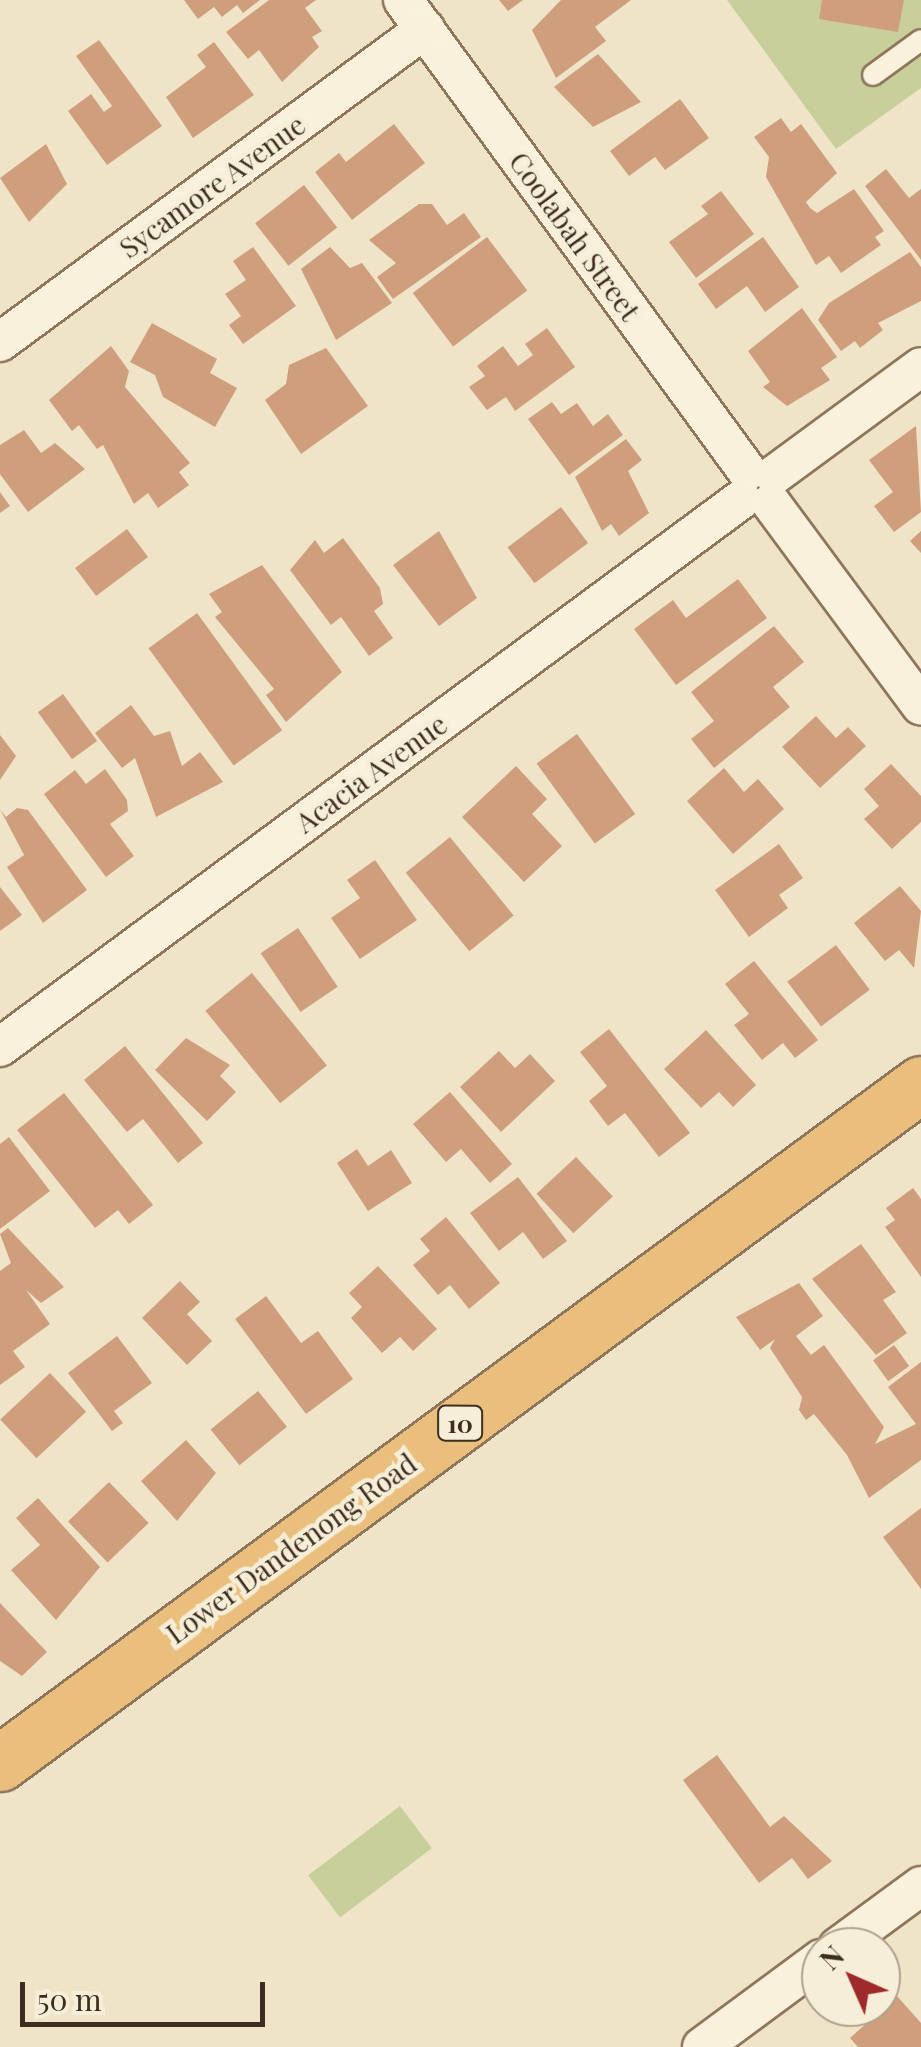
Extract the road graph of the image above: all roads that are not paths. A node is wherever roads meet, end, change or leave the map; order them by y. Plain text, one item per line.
1 (414, 15) edge
2 (921, 40) edge
3 (873, 75) dead end
4 (0, 342) edge
5 (921, 367) edge
6 (758, 487) junction
7 (921, 706) edge
8 (0, 1047) edge
9 (921, 1084) edge
10 (0, 1763) edge
11 (921, 1886) edge
12 (865, 1927) edge
13 (801, 1975) edge
14 (702, 2047) edge

1 - 4 street, Sycamore Avenue
1 - 6 street, Coolabah Street
2 - 3 lane
5 - 6 street, Acacia Avenue
6 - 7 street, Coolabah Street
6 - 8 street, Acacia Avenue
9 - 10 highway, Lower Dandenong Road / 10
11 - 12 street
13 - 14 street

